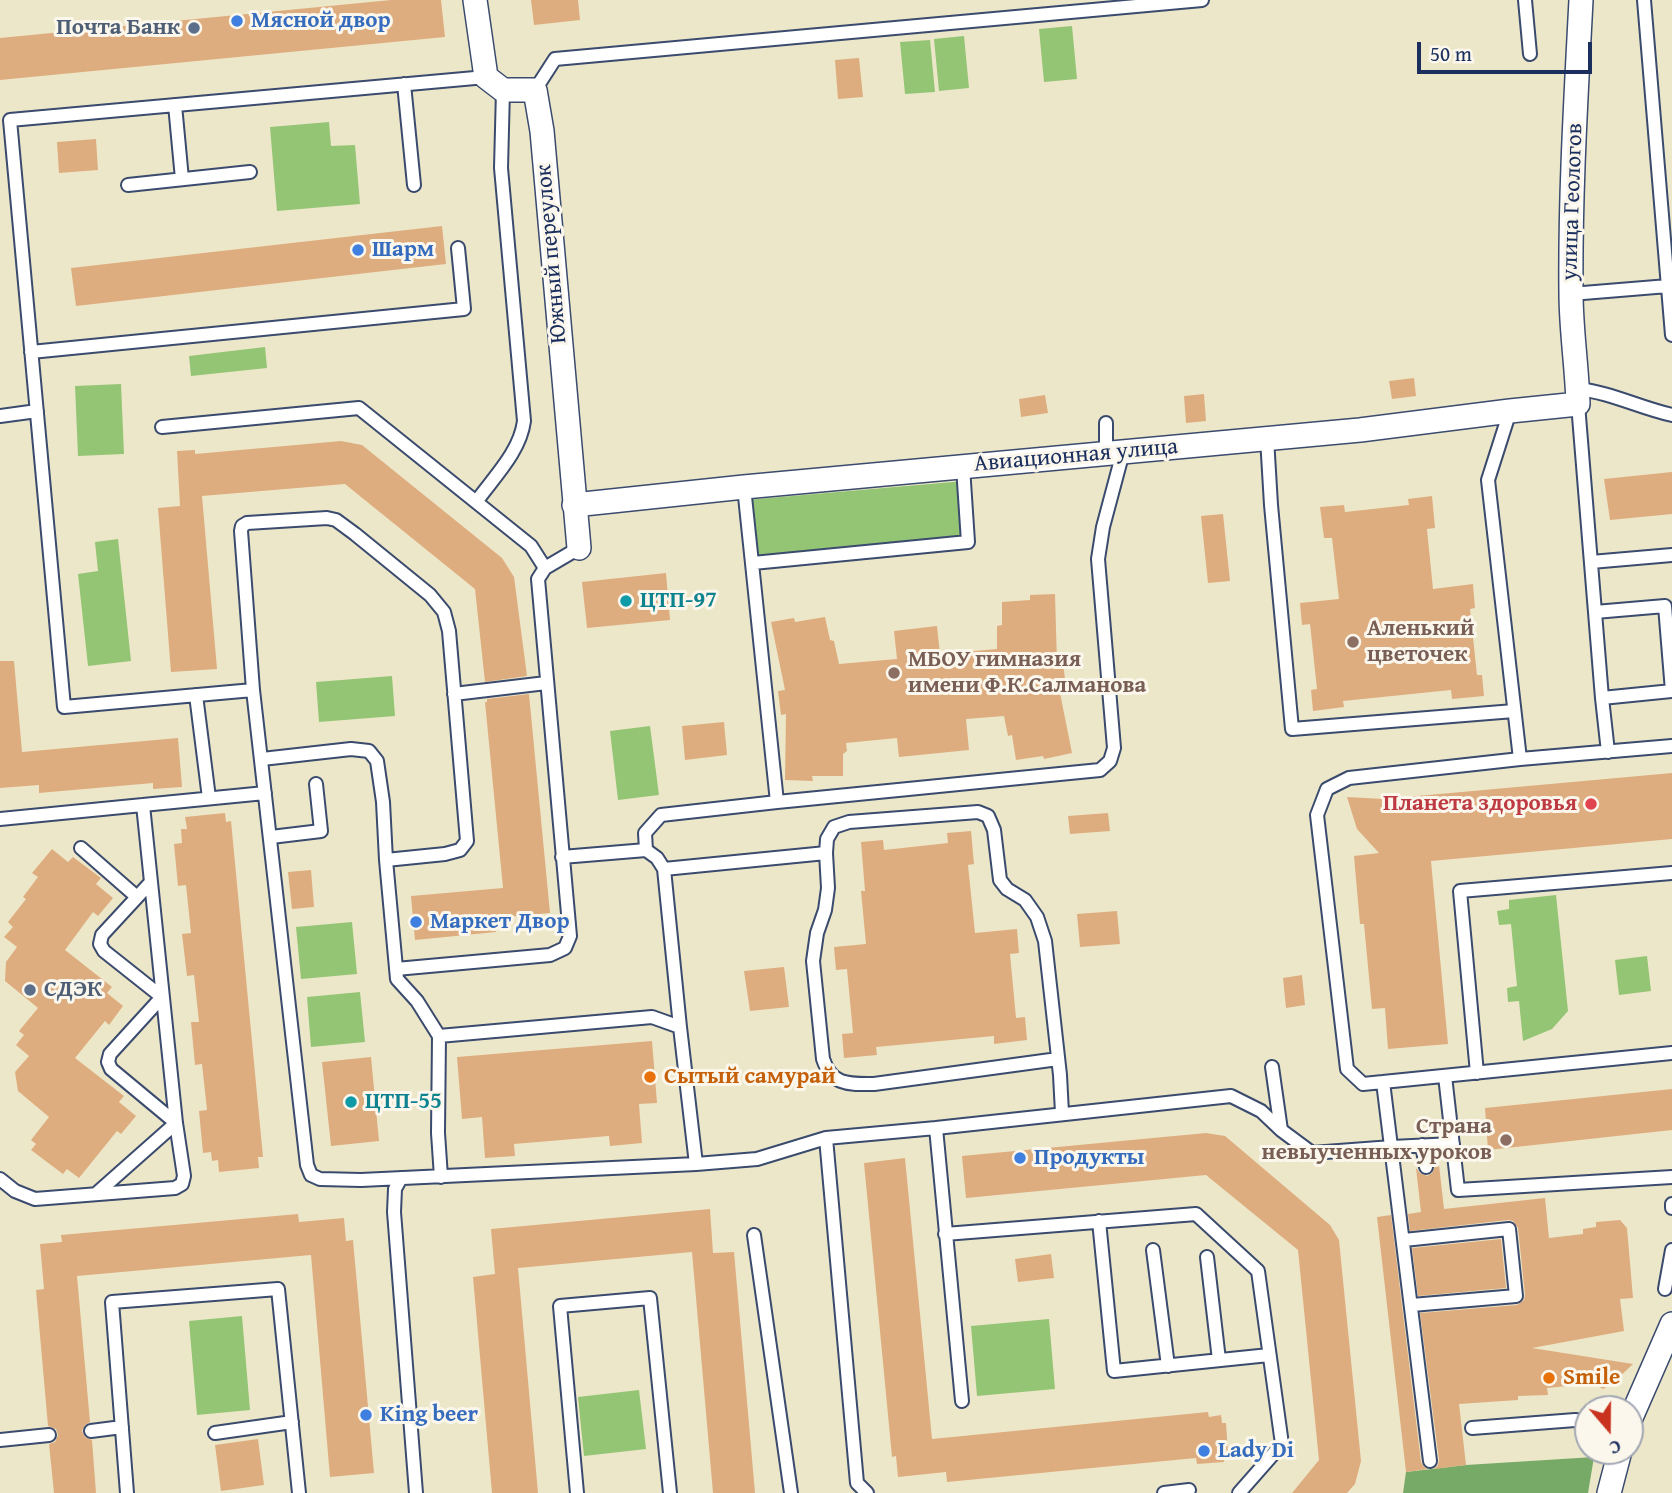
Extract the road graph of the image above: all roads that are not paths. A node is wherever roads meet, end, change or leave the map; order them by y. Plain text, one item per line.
1 (475, 0) edge
2 (1202, 0) edge
3 (1525, 0) edge
4 (1581, 0) edge
5 (1644, 0) edge
6 (1530, 54) dead end
7 (495, 83) junction
8 (404, 84) junction
9 (535, 90) junction
10 (175, 105) junction
11 (250, 172) dead end
12 (182, 179) junction
13 (128, 185) dead end
14 (414, 185) dead end
15 (458, 248) dead end
16 (1668, 286) junction
17 (1571, 294) junction
18 (1672, 335) edge
19 (32, 352) junction
20 (1577, 397) junction
21 (37, 411) junction
22 (1510, 411) junction
23 (1672, 415) edge
24 (0, 416) edge
25 (1105, 423) dead end
26 (162, 427) dead end
27 (1267, 438) junction
28 (1115, 452) junction
29 (963, 467) junction
30 (744, 487) junction
31 (476, 502) junction
32 (574, 505) junction
33 (579, 548) joint
34 (1672, 555) edge
35 (1591, 562) junction
36 (753, 563) junction
37 (545, 568) junction
38 (1595, 612) junction
39 (546, 683) junction
40 (253, 690) junction
41 (454, 694) junction
42 (196, 695) junction
43 (1602, 698) junction
44 (1514, 711) junction
45 (1672, 746) edge
46 (1608, 752) junction
47 (262, 759) junction
48 (1520, 759) junction
49 (316, 784) dead end
50 (265, 793) junction
51 (209, 798) junction
52 (777, 802) junction
53 (143, 805) junction
54 (0, 819) edge
55 (271, 837) junction
56 (81, 848) dead end
57 (646, 850) junction
58 (826, 853) junction
59 (562, 857) junction
60 (386, 860) junction
61 (664, 869) junction
62 (1672, 873) edge
63 (151, 882) junction
64 (137, 897) junction
65 (396, 969) junction
66 (162, 997) junction
67 (680, 1027) junction
68 (439, 1037) junction
69 (1672, 1053) edge
70 (1058, 1059) junction
71 (1272, 1067) dead end
72 (1477, 1073) junction
73 (1445, 1076) junction
74 (1383, 1082) junction
75 (1062, 1113) junction
76 (176, 1123) junction
77 (936, 1128) junction
78 (1281, 1130) junction
79 (826, 1138) junction
80 (1453, 1144) junction
81 (1422, 1145) junction
82 (1392, 1147) junction
83 (696, 1164) junction
84 (1426, 1167) dead end
85 (441, 1177) junction
86 (1672, 1177) edge
87 (401, 1178) junction
88 (0, 1179) edge
89 (96, 1194) junction
90 (1099, 1221) junction
91 (945, 1234) junction
92 (754, 1235) dead end
93 (1404, 1240) junction
94 (1153, 1250) dead end
95 (1672, 1250) edge
96 (1207, 1257) dead end
97 (1665, 1289) dead end
98 (1412, 1305) junction
99 (1672, 1324) edge
100 (1269, 1355) junction
101 (1219, 1360) junction
102 (1168, 1366) junction
103 (1641, 1395) edge
104 (962, 1401) dead end
105 (1574, 1420) edge
106 (292, 1422) junction
107 (122, 1427) junction
108 (1472, 1428) dead end
109 (91, 1431) dead end
110 (215, 1433) dead end
111 (48, 1435) dead end
112 (0, 1440) edge
113 (1430, 1461) dead end
114 (1616, 1465) edge
115 (1188, 1490) dead end
116 (127, 1493) edge
117 (299, 1493) edge
118 (416, 1493) edge
119 (577, 1493) edge
120 (670, 1493) edge
121 (791, 1493) edge
122 (867, 1493) edge
123 (1164, 1493) edge
124 (1239, 1493) edge
125 (1609, 1493) edge

1 - 7 street
2 - 9 lane
3 - 6 lane
4 - 17 street, улица Геологов
5 - 16 lane
7 - 8 lane
7 - 9 street
7 - 31 lane
8 - 10 lane
8 - 14 lane
9 - 32 street, Южный переулок
10 - 12 lane
10 - 19 lane
11 - 12 lane
12 - 13 lane
15 - 19 lane
16 - 17 lane
16 - 18 lane
17 - 20 street, улица Геологов
19 - 21 lane
20 - 22 street, Авиационная улица
20 - 23 lane
20 - 35 lane
21 - 24 lane
21 - 42 lane
22 - 27 street, Авиационная улица
22 - 44 lane
25 - 28 lane
26 - 31 lane
27 - 28 street, Авиационная улица
27 - 44 lane
28 - 29 street, Авиационная улица
28 - 52 lane
29 - 30 street, Авиационная улица
29 - 36 lane
30 - 32 street, Авиационная улица
30 - 36 lane
31 - 37 lane
32 - 33 street, Южный переулок
33 - 37 lane
34 - 35 lane
35 - 38 lane
36 - 52 lane
37 - 39 lane
38 - 43 lane
38 - 43 lane
39 - 41 lane
39 - 59 lane
40 - 41 lane
40 - 42 lane
40 - 47 lane
41 - 60 lane
42 - 51 lane
43 - 46 lane
44 - 48 lane
45 - 46 lane
46 - 48 lane
47 - 50 lane
47 - 60 lane
48 - 74 lane
49 - 55 lane
50 - 51 lane
50 - 55 lane
51 - 53 lane
52 - 57 lane
53 - 54 lane
53 - 63 lane
55 - 87 lane
56 - 64 lane
57 - 59 lane
57 - 61 lane
58 - 61 lane
58 - 70 lane
58 - 70 lane
59 - 65 lane
60 - 65 lane
61 - 67 lane
62 - 72 lane
63 - 64 lane
63 - 66 lane
64 - 66 lane
65 - 68 lane
66 - 76 lane
66 - 76 lane
67 - 68 lane
67 - 83 lane
68 - 85 lane
69 - 72 lane
70 - 75 lane
71 - 78 lane
72 - 73 lane
73 - 74 lane
73 - 80 lane
74 - 82 lane
75 - 77 lane
75 - 78 lane
76 - 89 lane
76 - 89 lane
77 - 79 lane
77 - 91 lane
78 - 82 lane
79 - 83 lane
79 - 122 lane
80 - 81 lane
80 - 86 lane
81 - 82 lane
81 - 84 lane
82 - 93 lane
83 - 85 lane
85 - 87 lane
87 - 118 lane
88 - 89 lane
90 - 91 lane
90 - 100 lane
90 - 102 lane
91 - 104 lane
92 - 121 lane
93 - 98 lane
93 - 98 lane
94 - 102 lane
95 - 97 lane
96 - 101 lane
98 - 113 lane
99 - 103 street
100 - 101 lane
100 - 124 lane
101 - 102 lane
105 - 108 lane
106 - 107 lane
106 - 110 lane
106 - 117 lane
107 - 109 lane
107 - 116 lane
111 - 112 lane
114 - 125 street
115 - 123 lane
119 - 120 lane

